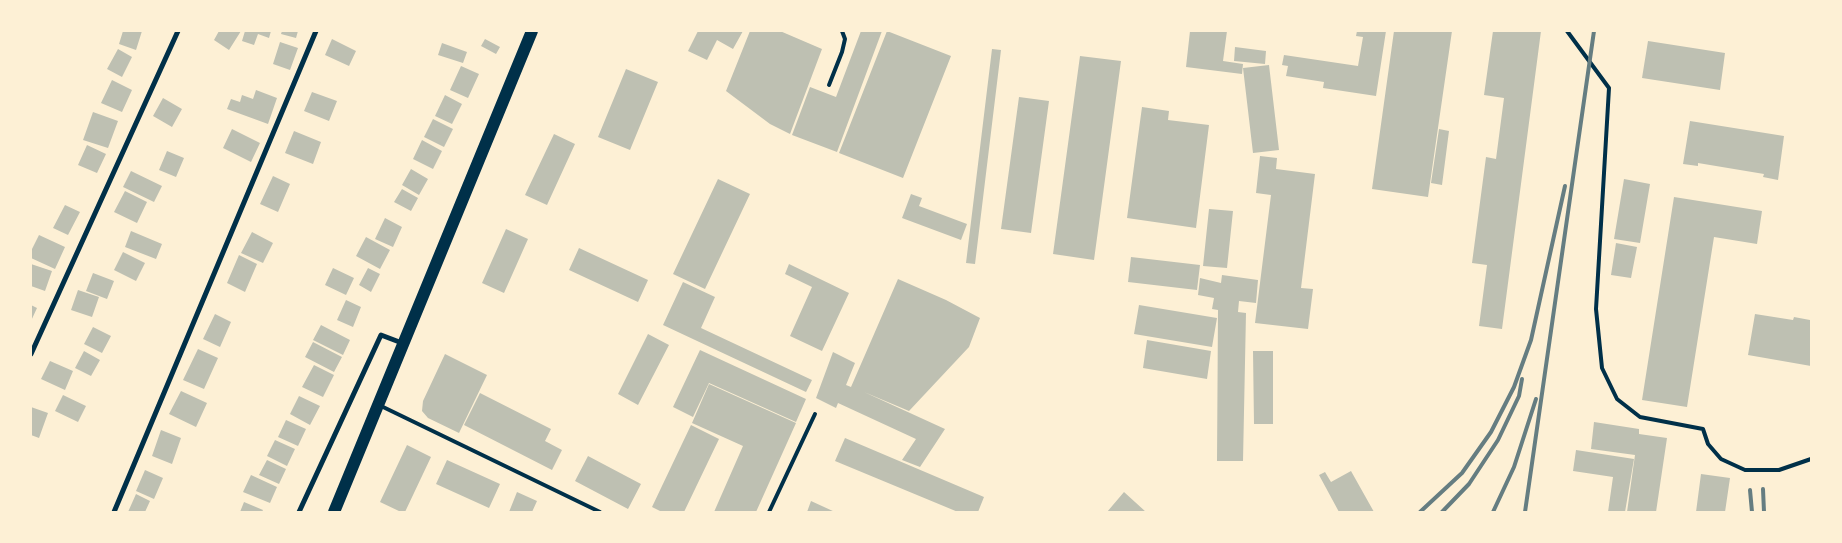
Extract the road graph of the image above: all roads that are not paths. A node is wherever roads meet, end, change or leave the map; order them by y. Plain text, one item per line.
1 (178, 31) edge
2 (316, 31) edge
3 (532, 31) edge
4 (842, 31) edge
5 (1567, 31) edge
6 (829, 85) dead end
7 (403, 343) junction
8 (31, 354) edge
9 (379, 405) junction
10 (815, 414) dead end
11 (1811, 459) edge
12 (114, 512) edge
13 (299, 512) edge
14 (334, 512) edge
15 (600, 512) edge
16 (769, 512) edge

1 - 8 street
2 - 12 street
3 - 7 main road
4 - 6 lane
5 - 11 lane
7 - 9 main road
7 - 13 street
9 - 14 main road
9 - 15 lane
10 - 16 lane

